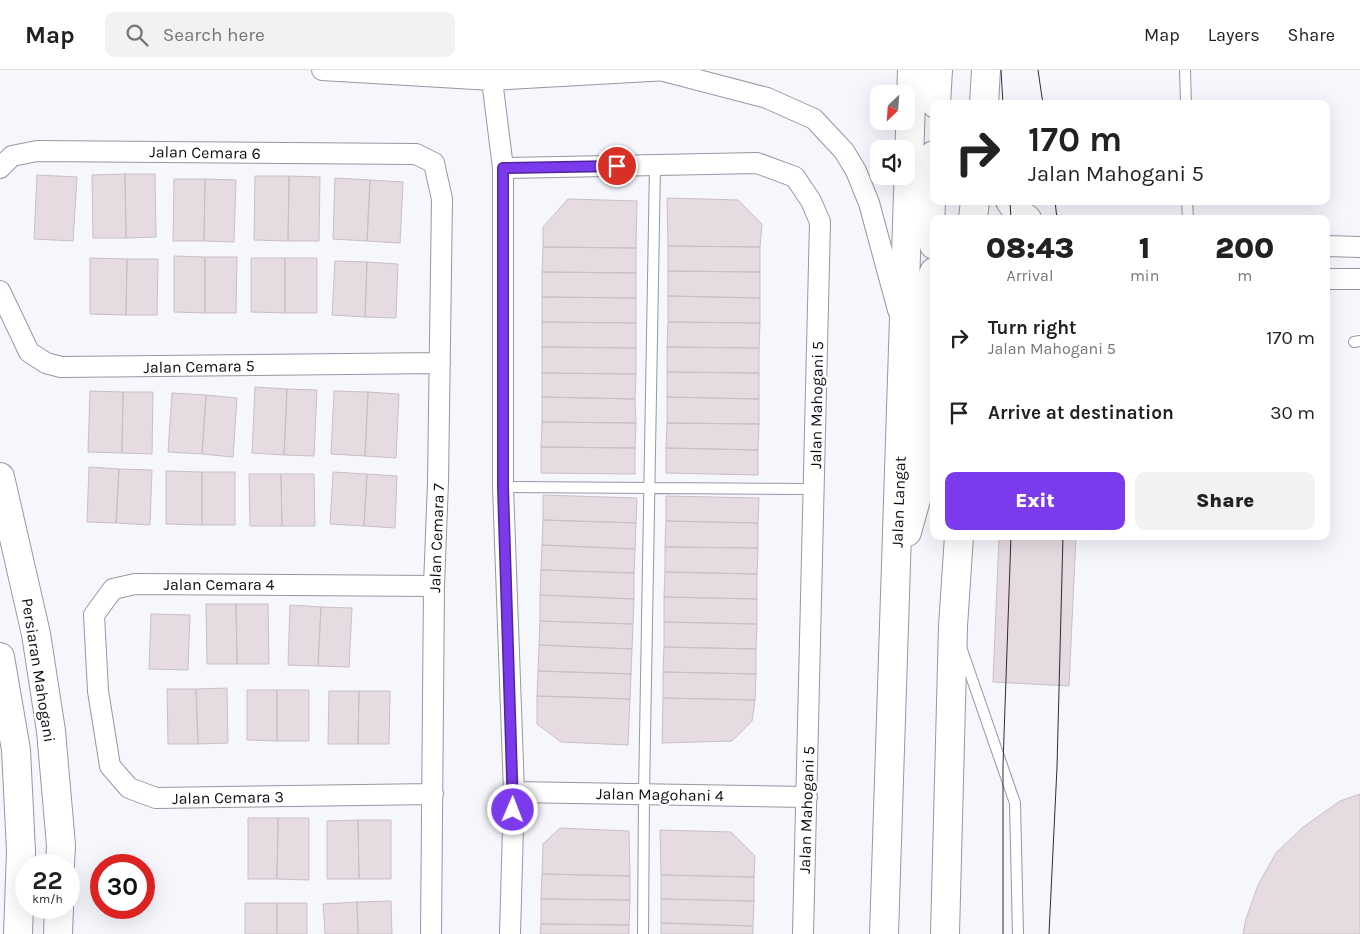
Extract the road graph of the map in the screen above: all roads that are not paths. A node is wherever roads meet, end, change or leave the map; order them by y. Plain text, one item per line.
1 (322, 70) edge
2 (666, 70) edge
3 (912, 70) edge
4 (938, 70) edge
5 (986, 70) edge
6 (1185, 70) edge
7 (492, 80) junction
8 (936, 100) edge
9 (984, 100) edge
10 (1186, 100) edge
11 (416, 154) joint
12 (655, 165) junction
13 (0, 168) edge
14 (503, 168) junction
15 (1013, 205) edge
16 (1022, 215) edge
17 (1330, 246) edge
18 (1360, 247) edge
19 (1330, 279) edge
20 (1360, 279) edge
21 (930, 285) edge
22 (0, 291) edge
23 (903, 355) junction
24 (440, 363) junction
25 (0, 477) edge
26 (503, 487) junction
27 (649, 487) junction
28 (814, 489) junction
29 (959, 540) edge
30 (896, 572) junction
31 (434, 586) junction
32 (953, 626) junction
33 (0, 657) edge
34 (98, 691) joint
35 (514, 792) junction
36 (433, 794) junction
37 (644, 794) junction
38 (807, 797) junction
39 (60, 854) edge
40 (59, 919) edge
41 (18, 934) edge
42 (58, 934) edge
43 (431, 934) edge
44 (510, 934) edge
45 (643, 934) edge
46 (803, 934) edge
47 (884, 934) edge
48 (945, 934) edge
49 (1018, 934) edge

1 - 7 street
2 - 7 street
2 - 23 street
3 - 23 main road, Jalan Langat
4 - 8 main road
5 - 9 main road
6 - 10 lane
7 - 14 street
11 - 13 street, Jalan Cemara 6
11 - 24 street, Jalan Cemara 7
12 - 14 street, Jalan Mahogani 5
12 - 27 lane
12 - 28 street, Jalan Mahogani 5
14 - 26 street
15 - 16 main road
17 - 18 street
19 - 20 street
21 - 30 main road
22 - 24 street, Jalan Cemara 5
23 - 30 main road, Jalan Langat
24 - 31 street, Jalan Cemara 7
25 - 39 main road, Persiaran Mahogani
26 - 27 lane
26 - 35 street
27 - 28 lane
27 - 37 lane
28 - 38 street, Jalan Mahogani 5
29 - 32 main road
30 - 47 main road, Jalan Langat
31 - 34 street, Jalan Cemara 4
31 - 36 street, Jalan Cemara 7
32 - 48 main road
32 - 49 lane
33 - 41 main road
34 - 36 street, Jalan Cemara 3
35 - 37 street, Jalan Magohani 4
35 - 44 street
36 - 43 street, Jalan Cemara 7
37 - 38 street, Jalan Magohani 4
37 - 45 lane
38 - 46 street, Jalan Mahogani 5
40 - 42 main road

